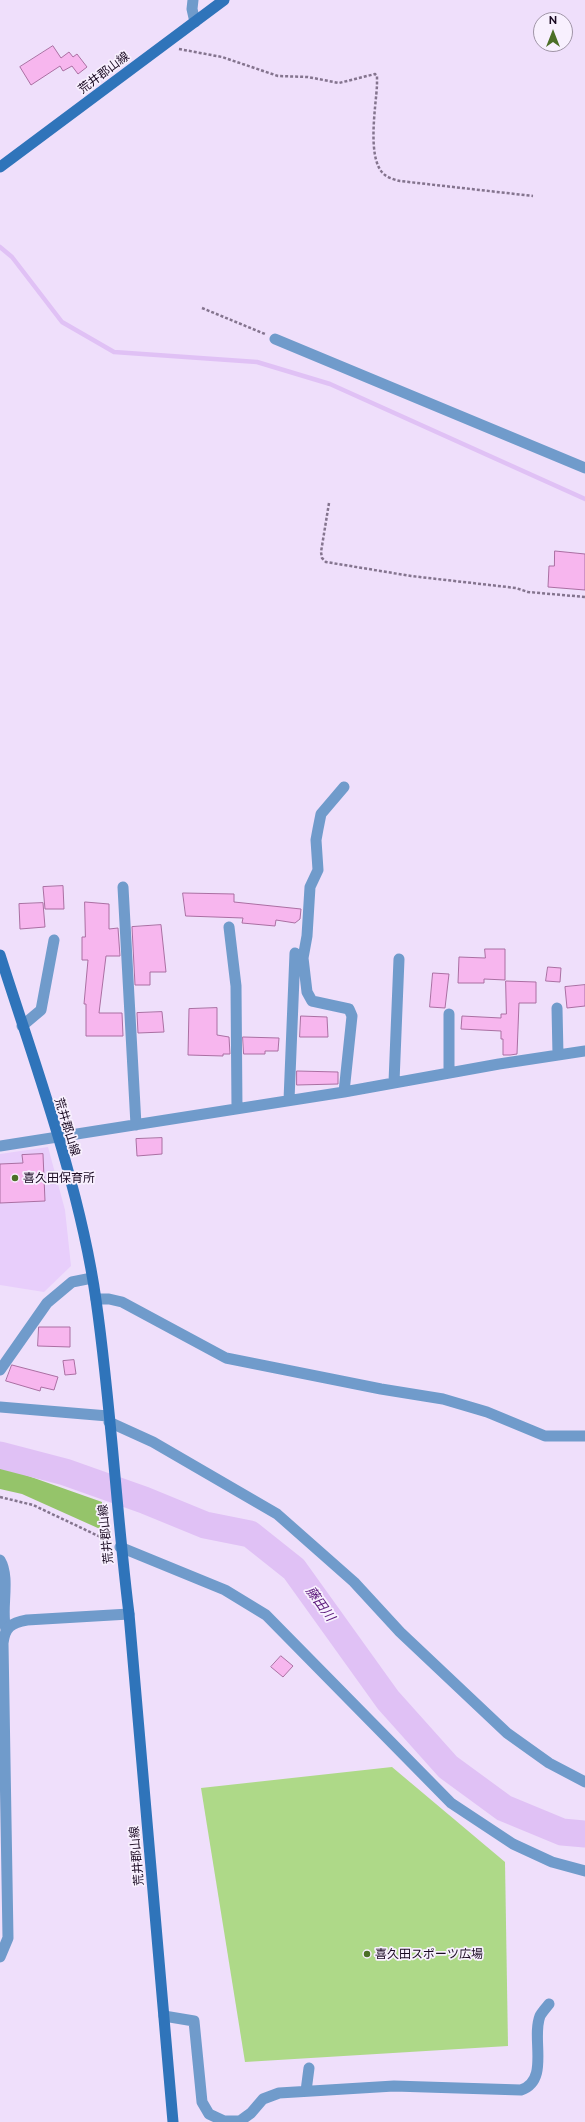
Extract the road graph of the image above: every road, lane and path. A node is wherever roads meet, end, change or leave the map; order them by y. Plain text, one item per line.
1 (193, 0) edge
2 (224, 0) edge
3 (195, 22) junction
4 (170, 40) junction
5 (0, 167) edge
6 (533, 196) dead end
7 (202, 308) dead end
8 (275, 339) joint
9 (585, 468) edge
10 (329, 503) dead end
11 (585, 597) edge
12 (344, 787) dead end
13 (123, 887) dead end
14 (229, 927) dead end
15 (54, 940) dead end
16 (295, 953) dead end
17 (0, 955) edge
18 (399, 959) dead end
19 (557, 1008) dead end
20 (449, 1014) dead end
21 (22, 1026) junction
22 (585, 1052) edge
23 (558, 1055) junction
24 (448, 1072) junction
25 (394, 1082) junction
26 (344, 1092) junction
27 (289, 1100) junction
28 (237, 1109) junction
29 (136, 1125) junction
30 (57, 1137) junction
31 (0, 1146) edge
32 (92, 1278) junction
33 (96, 1299) junction
34 (0, 1370) edge
35 (0, 1407) edge
36 (109, 1419) junction
37 (585, 1436) edge
38 (0, 1497) edge
39 (120, 1547) junction
40 (0, 1560) edge
41 (129, 1614) junction
42 (6, 1629) junction
43 (585, 1782) edge
44 (585, 1871) edge
45 (0, 1957) edge
46 (549, 2004) dead end
47 (164, 2016) junction
48 (309, 2068) dead end
49 (306, 2091) junction
50 (173, 2122) edge

1 - 3 street
2 - 3 main road, 荒井郡山線
3 - 4 main road, 荒井郡山線
4 - 5 main road, 荒井郡山線
4 - 6 path
7 - 8 path
8 - 9 street
10 - 11 path
12 - 26 street
13 - 29 street
14 - 28 street
15 - 21 street
16 - 27 street
17 - 21 main road, 荒井郡山線
18 - 25 street
19 - 23 street
20 - 24 street
21 - 30 main road, 荒井郡山線
22 - 23 street
23 - 24 street
24 - 25 street
25 - 26 street
26 - 27 street
27 - 28 street
28 - 29 street
29 - 30 street
30 - 31 street
30 - 32 main road, 荒井郡山線
32 - 33 main road, 荒井郡山線
32 - 34 street
33 - 36 main road, 荒井郡山線
33 - 37 street
35 - 36 street
36 - 39 main road, 荒井郡山線
36 - 43 street
38 - 39 path
39 - 41 main road, 荒井郡山線
39 - 44 street
40 - 42 street
41 - 42 street
41 - 47 main road, 荒井郡山線
42 - 45 street
46 - 49 street
47 - 49 street
47 - 50 main road, 荒井郡山線
48 - 49 street

